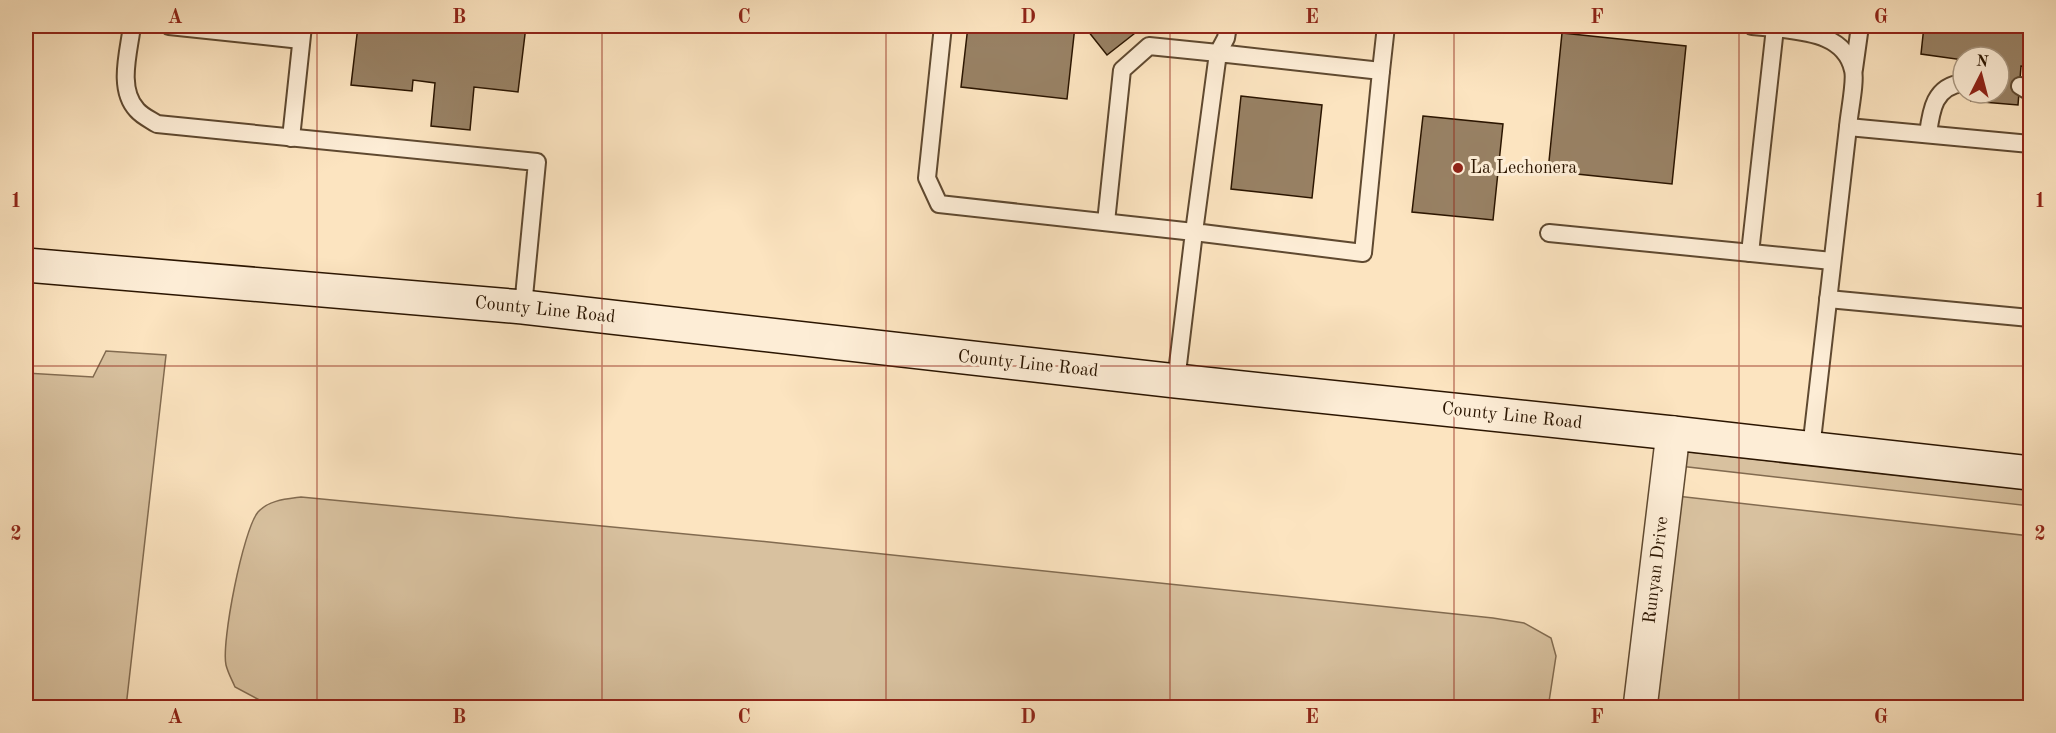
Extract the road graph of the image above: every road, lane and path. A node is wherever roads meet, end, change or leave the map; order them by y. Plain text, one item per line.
1 (132, 26) edge
2 (169, 26) edge
3 (943, 26) edge
4 (1228, 26) edge
5 (1386, 26) edge
6 (1752, 26) edge
7 (1860, 26) edge
8 (1775, 28) junction
9 (302, 33) edge
10 (1218, 53) junction
11 (1381, 71) junction
12 (1854, 71) junction
13 (1951, 87) edge
14 (1848, 127) junction
15 (1928, 134) junction
16 (291, 138) junction
17 (2031, 144) edge
18 (1106, 222) junction
19 (1194, 232) junction
20 (1549, 233) dead end
21 (1750, 253) junction
22 (1832, 261) junction
23 (26, 265) edge
24 (1828, 299) junction
25 (523, 307) junction
26 (2031, 318) edge
27 (1176, 381) junction
28 (1673, 432) junction
29 (1811, 448) junction
30 (2031, 473) edge
31 (1640, 708) edge

1 - 16 lane
2 - 9 lane
3 - 18 lane
4 - 10 lane
5 - 11 lane
6 - 8 lane
7 - 12 lane
8 - 12 lane
8 - 21 lane
9 - 16 lane
10 - 11 lane
10 - 18 lane
10 - 19 lane
11 - 19 lane
12 - 14 lane
13 - 15 lane
14 - 15 lane
14 - 22 lane
15 - 17 lane
16 - 25 lane
18 - 19 lane
19 - 27 lane
20 - 21 lane
21 - 22 lane
22 - 24 lane
23 - 25 main road, County Line Road
24 - 26 lane
24 - 29 lane
25 - 27 main road, County Line Road
27 - 28 main road, County Line Road
28 - 29 main road, County Line Road
28 - 31 main road, Runyan Drive
29 - 30 main road, County Line Road

